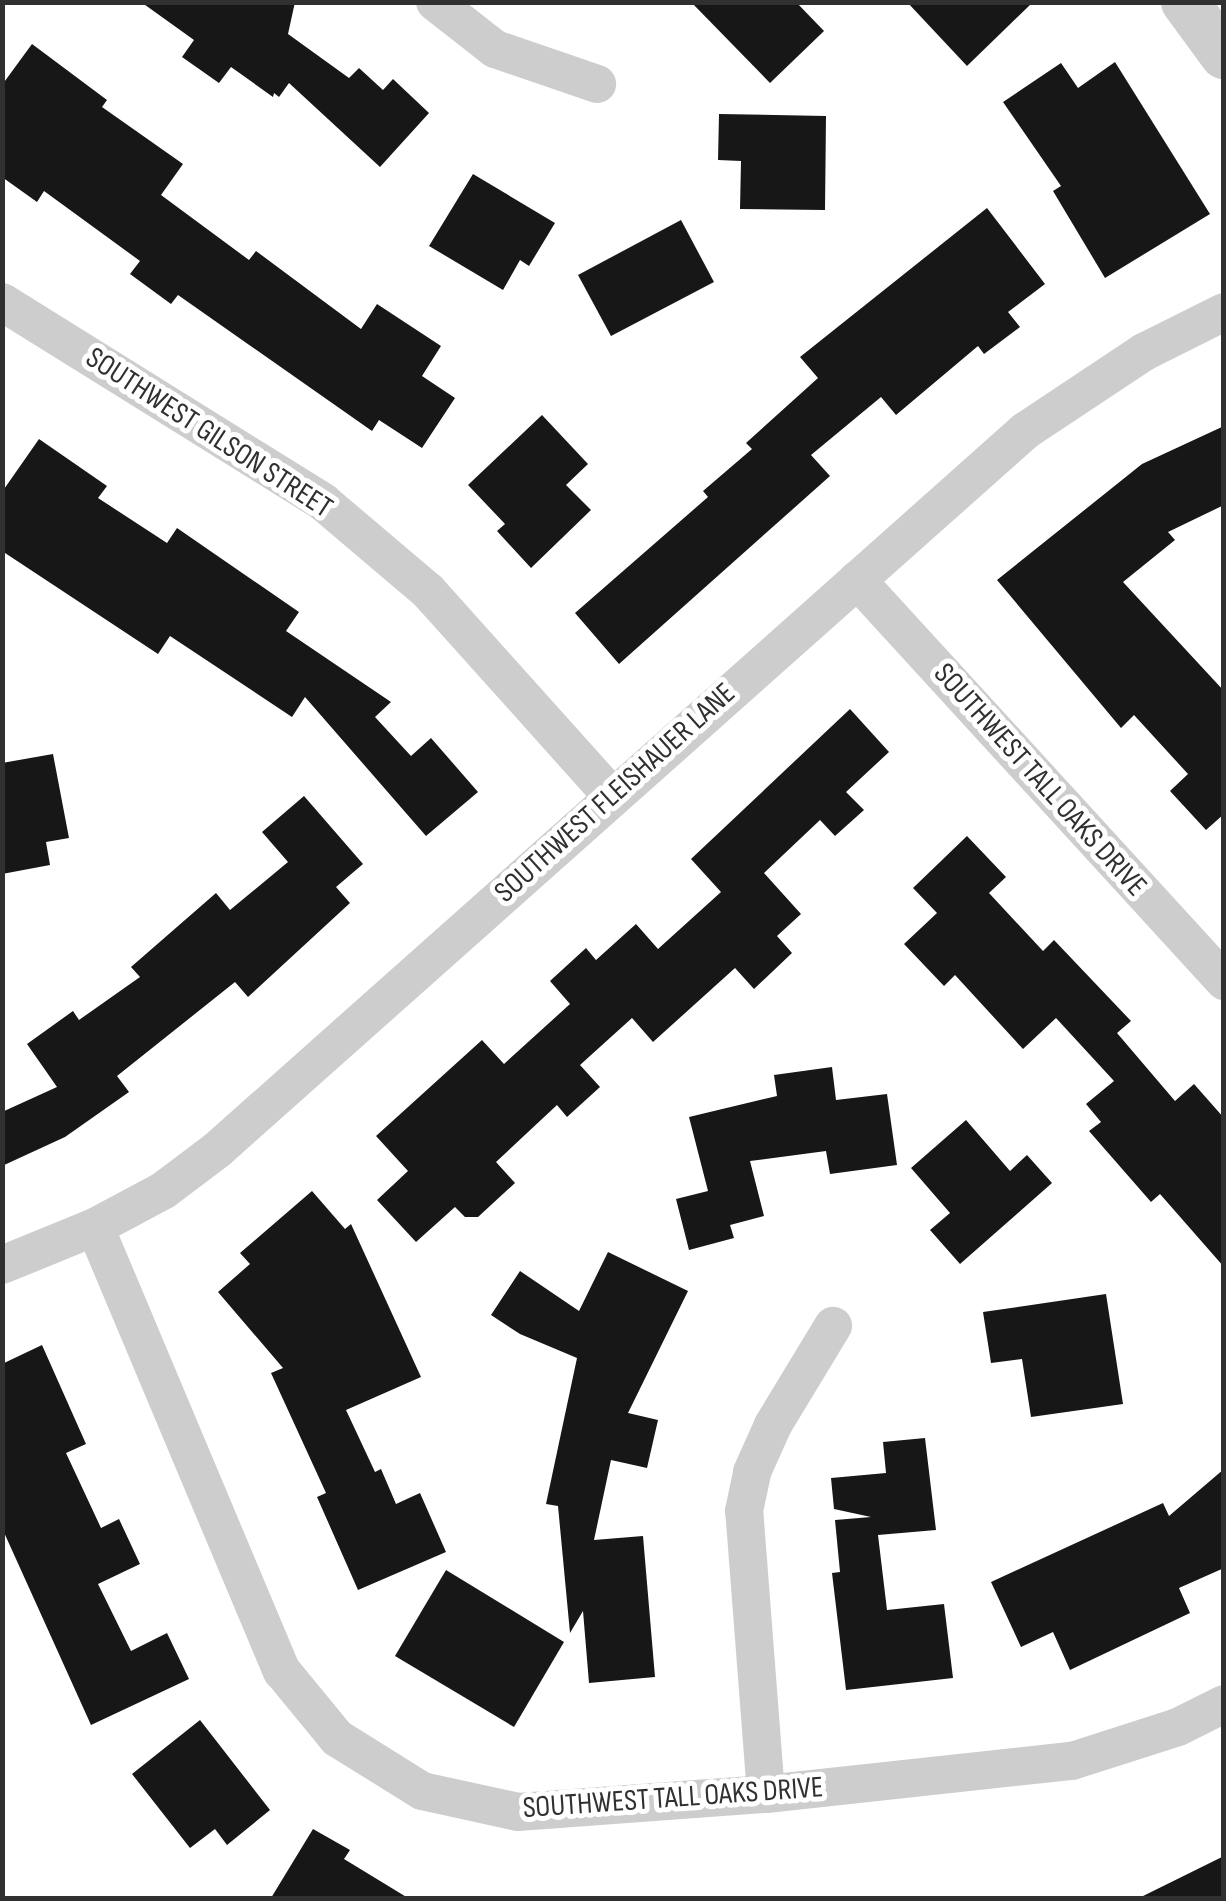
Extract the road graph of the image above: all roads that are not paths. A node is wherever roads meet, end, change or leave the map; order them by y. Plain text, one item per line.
1 (435, 2) edge
2 (597, 84) dead end
3 (2, 302) edge
4 (1224, 312) edge
5 (857, 580) junction
6 (611, 795) junction
7 (1224, 981) edge
8 (94, 1226) junction
9 (2, 1264) edge
10 (833, 1326) dead end
11 (1224, 1704) edge
12 (766, 1794) junction

1 - 2 street
3 - 6 street, SOUTHWEST GILSON STREET
4 - 5 street, SOUTHWEST FLEISHAUER LANE
5 - 6 street, SOUTHWEST FLEISHAUER LANE
5 - 7 street, SOUTHWEST TALL OAKS DRIVE
6 - 8 street, SOUTHWEST FLEISHAUER LANE
8 - 9 street, SOUTHWEST FLEISHAUER LANE
8 - 12 street, SOUTHWEST TALL OAKS DRIVE
10 - 12 street
11 - 12 street, SOUTHWEST TALL OAKS DRIVE

